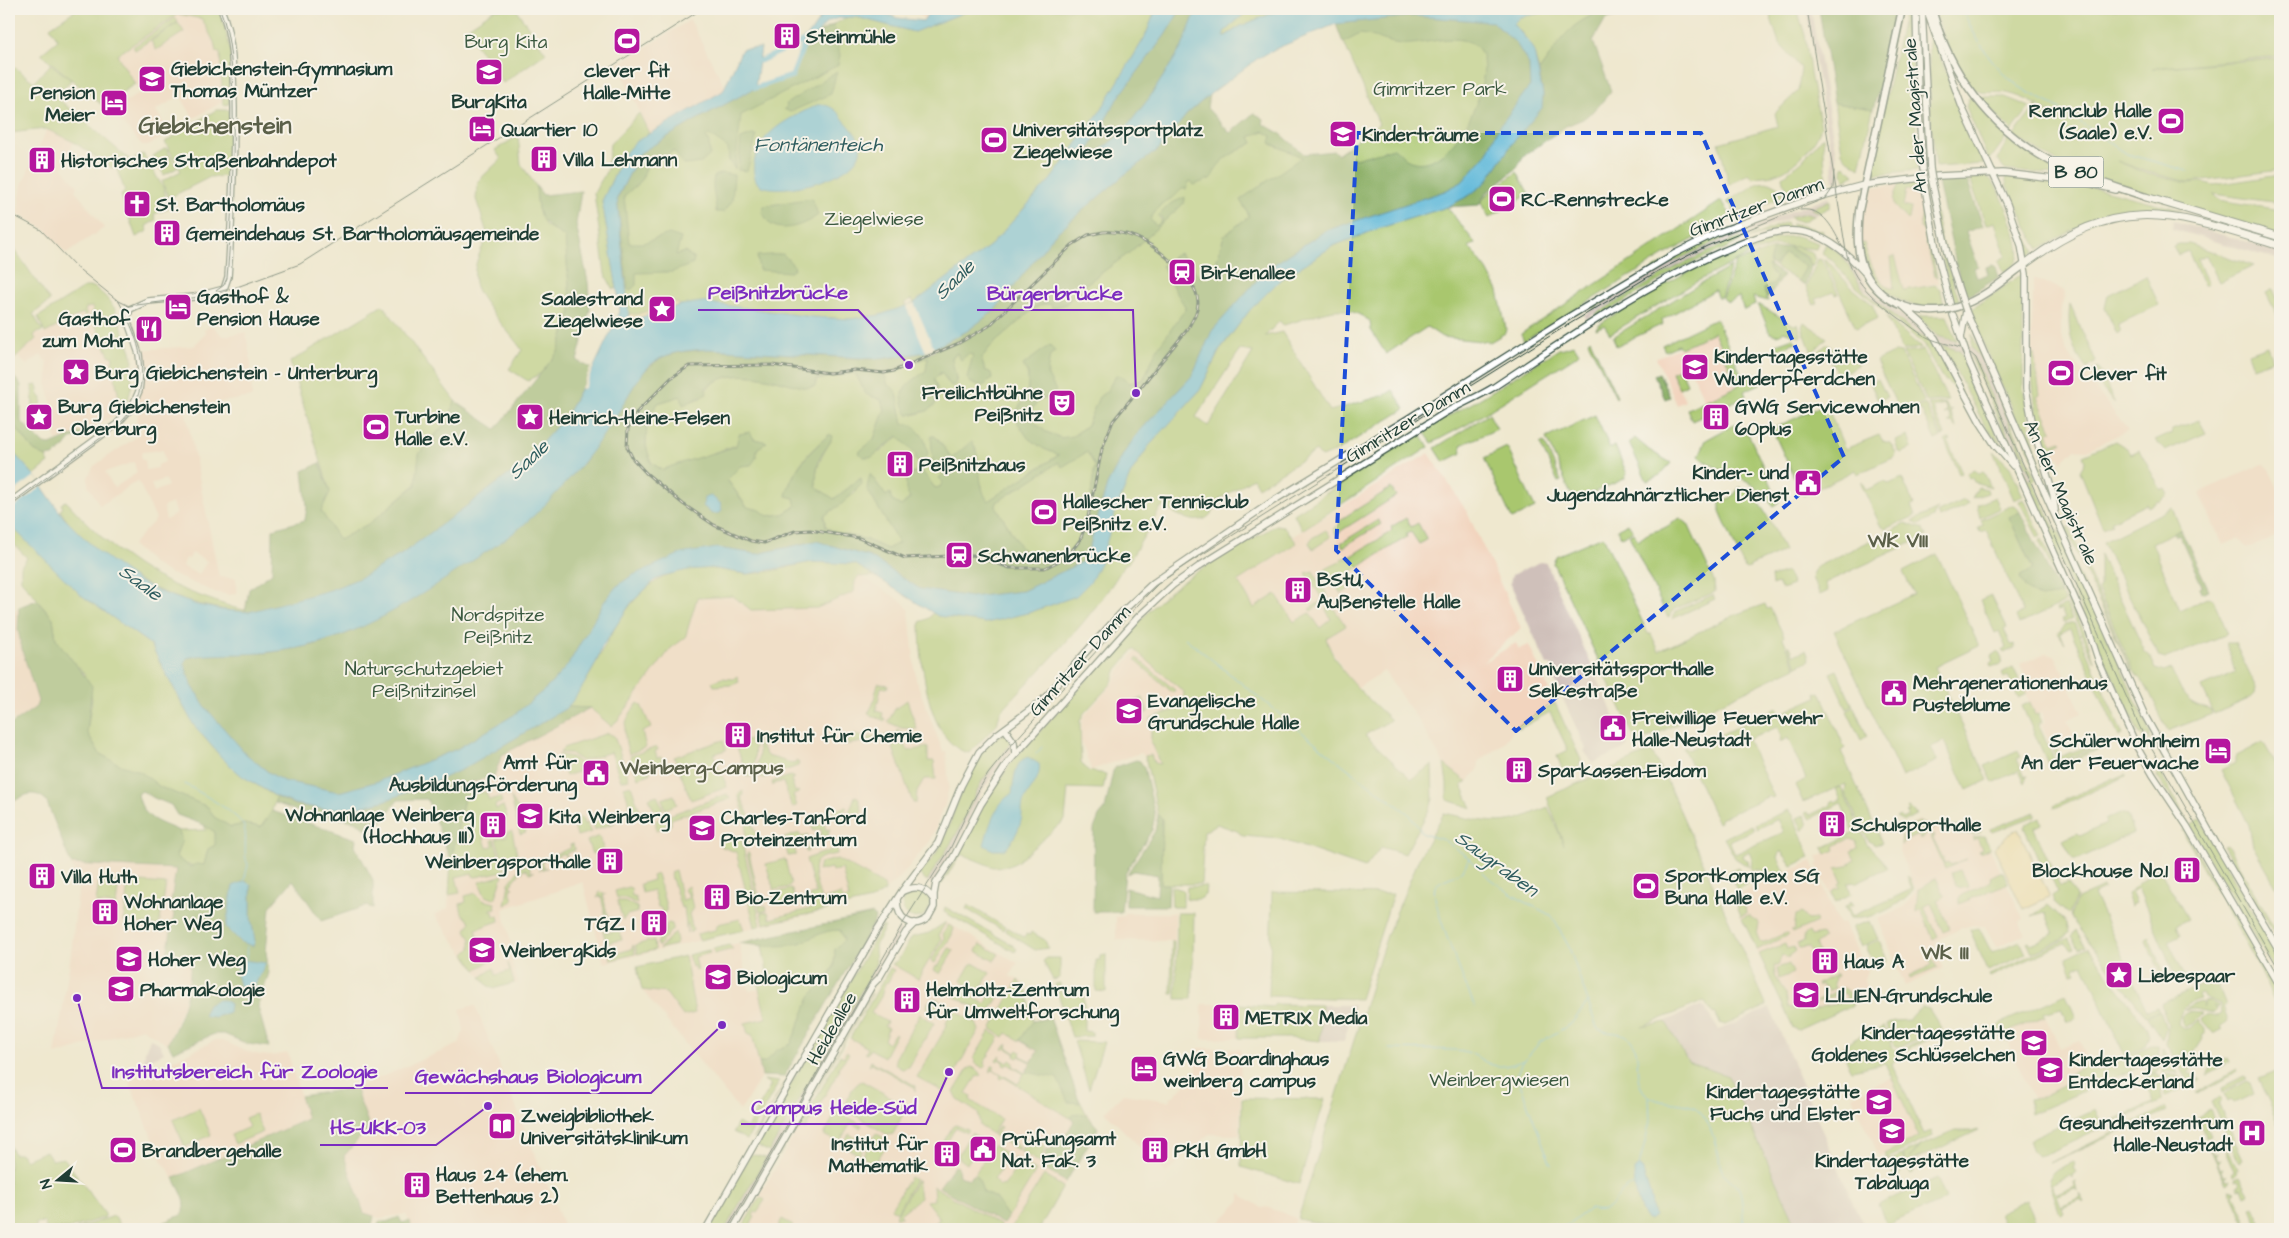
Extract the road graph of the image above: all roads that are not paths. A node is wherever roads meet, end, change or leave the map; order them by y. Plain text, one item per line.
1 (222, 9) edge
2 (1902, 9) edge
3 (1916, 9) edge
4 (1924, 9) edge
5 (1932, 9) edge
6 (1923, 169) dead end
7 (1992, 173) junction
8 (1932, 181) junction
9 (1924, 182) dead end
10 (1864, 185) junction
11 (1926, 191) junction
12 (2146, 197) junction
13 (2280, 237) edge
14 (2280, 246) edge
15 (2025, 264) junction
16 (1866, 273) junction
17 (1950, 303) dead end
18 (1904, 307) junction
19 (1966, 311) junction
20 (1954, 315) dead end
21 (1961, 338) junction
22 (2017, 471) junction
23 (9, 503) edge
24 (2055, 514) junction
25 (1005, 729) junction
26 (1014, 755) junction
27 (902, 891) junction
28 (933, 899) junction
29 (897, 903) junction
30 (915, 923) junction
31 (2280, 952) edge
32 (2280, 986) edge
33 (706, 1229) edge
34 (733, 1229) edge

1 - 23 main road
2 - 10 main road, An der Magistrale
3 - 6 main road, An der Magistrale
4 - 7 main road
4 - 8 main road, An der Magistrale, bridge
5 - 12 main road, B 80
7 - 10 main road
7 - 12 main road
7 - 15 main road
8 - 11 main road
8 - 19 main road, An der Magistrale, bridge
9 - 11 main road, An der Magistrale
10 - 16 main road
10 - 25 main road, Gimritzer Damm
11 - 17 main road, An der Magistrale
12 - 13 highway, B 80
14 - 15 highway
15 - 18 main road
15 - 24 main road
16 - 18 main road
16 - 26 main road, Gimritzer Damm
18 - 22 main road
19 - 21 main road
19 - 24 main road, An der Magistrale
20 - 21 main road, An der Magistrale
21 - 22 main road, An der Magistrale, bridge
22 - 32 main road, An der Magistrale
24 - 31 main road, An der Magistrale
25 - 26 main road
25 - 27 main road
26 - 28 main road
27 - 28 main road
27 - 29 main road
28 - 30 main road
29 - 30 main road
29 - 33 main road, Heideallee
30 - 34 main road, Heideallee

